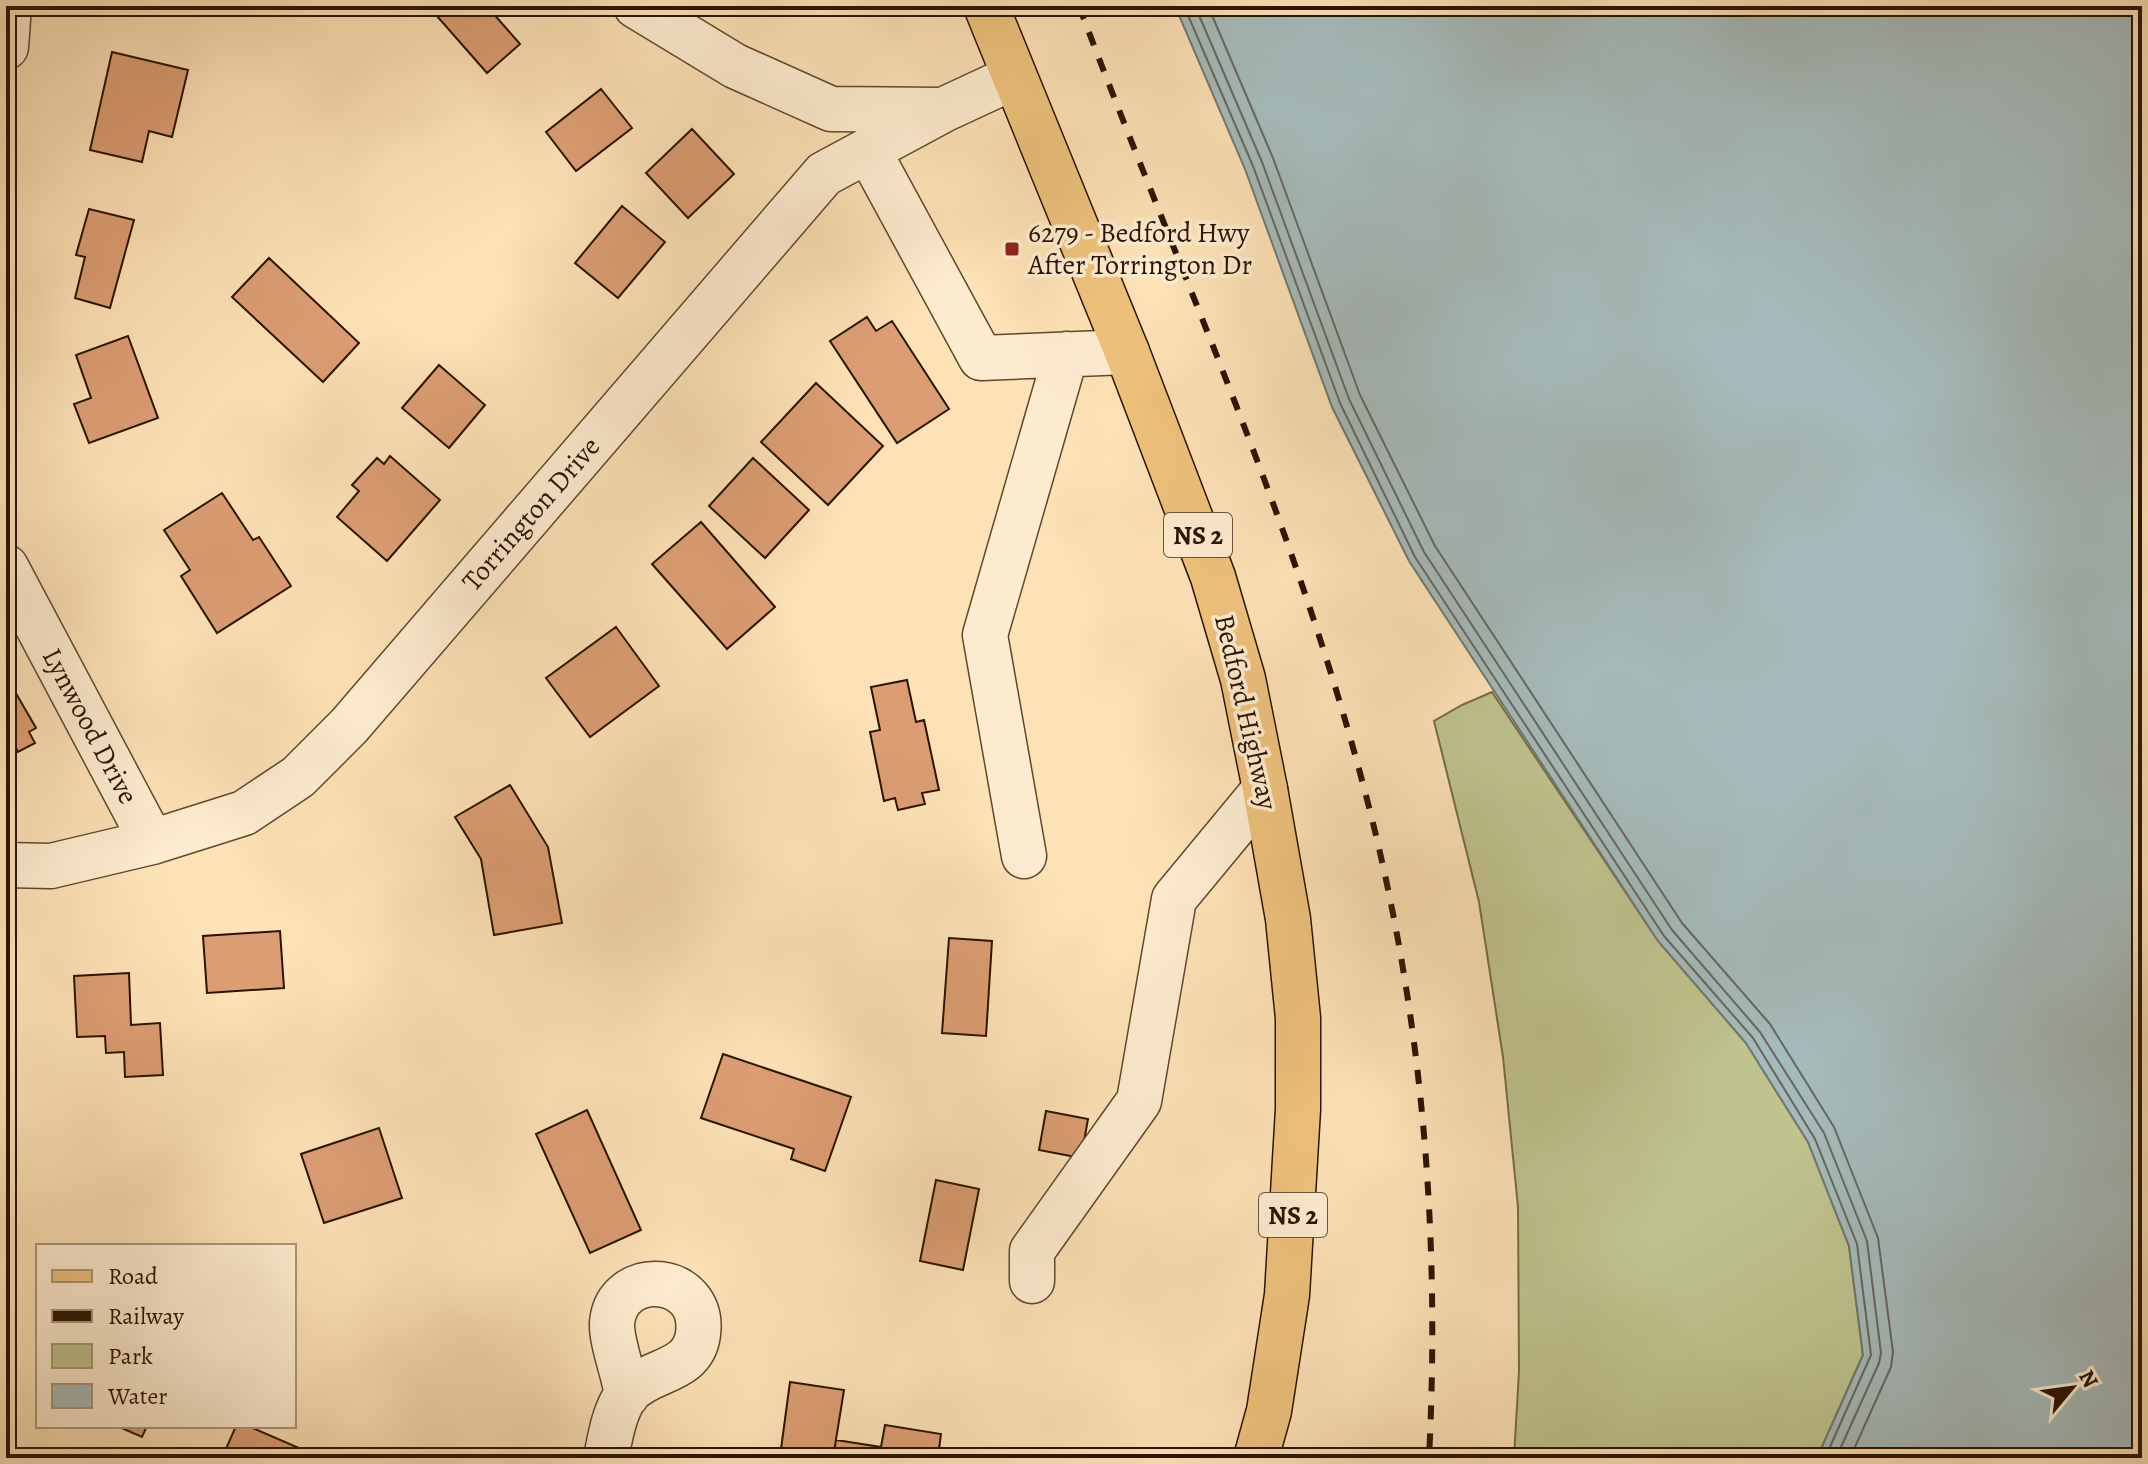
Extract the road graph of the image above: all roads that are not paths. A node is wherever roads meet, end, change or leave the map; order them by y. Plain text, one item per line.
1 (9, 6) edge
2 (636, 6) edge
3 (986, 6) edge
4 (6, 47) edge
5 (1014, 77) junction
6 (943, 110) junction
7 (868, 150) junction
8 (1127, 352) junction
9 (1066, 354) junction
10 (6, 567) edge
11 (1265, 789) junction
12 (152, 842) junction
13 (1024, 856) dead end
14 (6, 865) edge
15 (1032, 1281) dead end
16 (627, 1395) dead end
17 (606, 1458) edge
18 (1256, 1458) edge

1 - 4 street
2 - 6 street
3 - 5 main road, Bedford Highway / NS 2
5 - 6 street, Torrington Drive
5 - 8 main road, Bedford Highway / NS 2
6 - 7 street, Torrington Drive
7 - 9 street
7 - 12 street, Torrington Drive
8 - 9 street
8 - 11 main road, Bedford Highway / NS 2
9 - 13 street
10 - 12 street, Lynwood Drive
11 - 15 street
11 - 18 main road, Bedford Highway / NS 2
12 - 14 street, Torrington Drive
16 - 17 street

